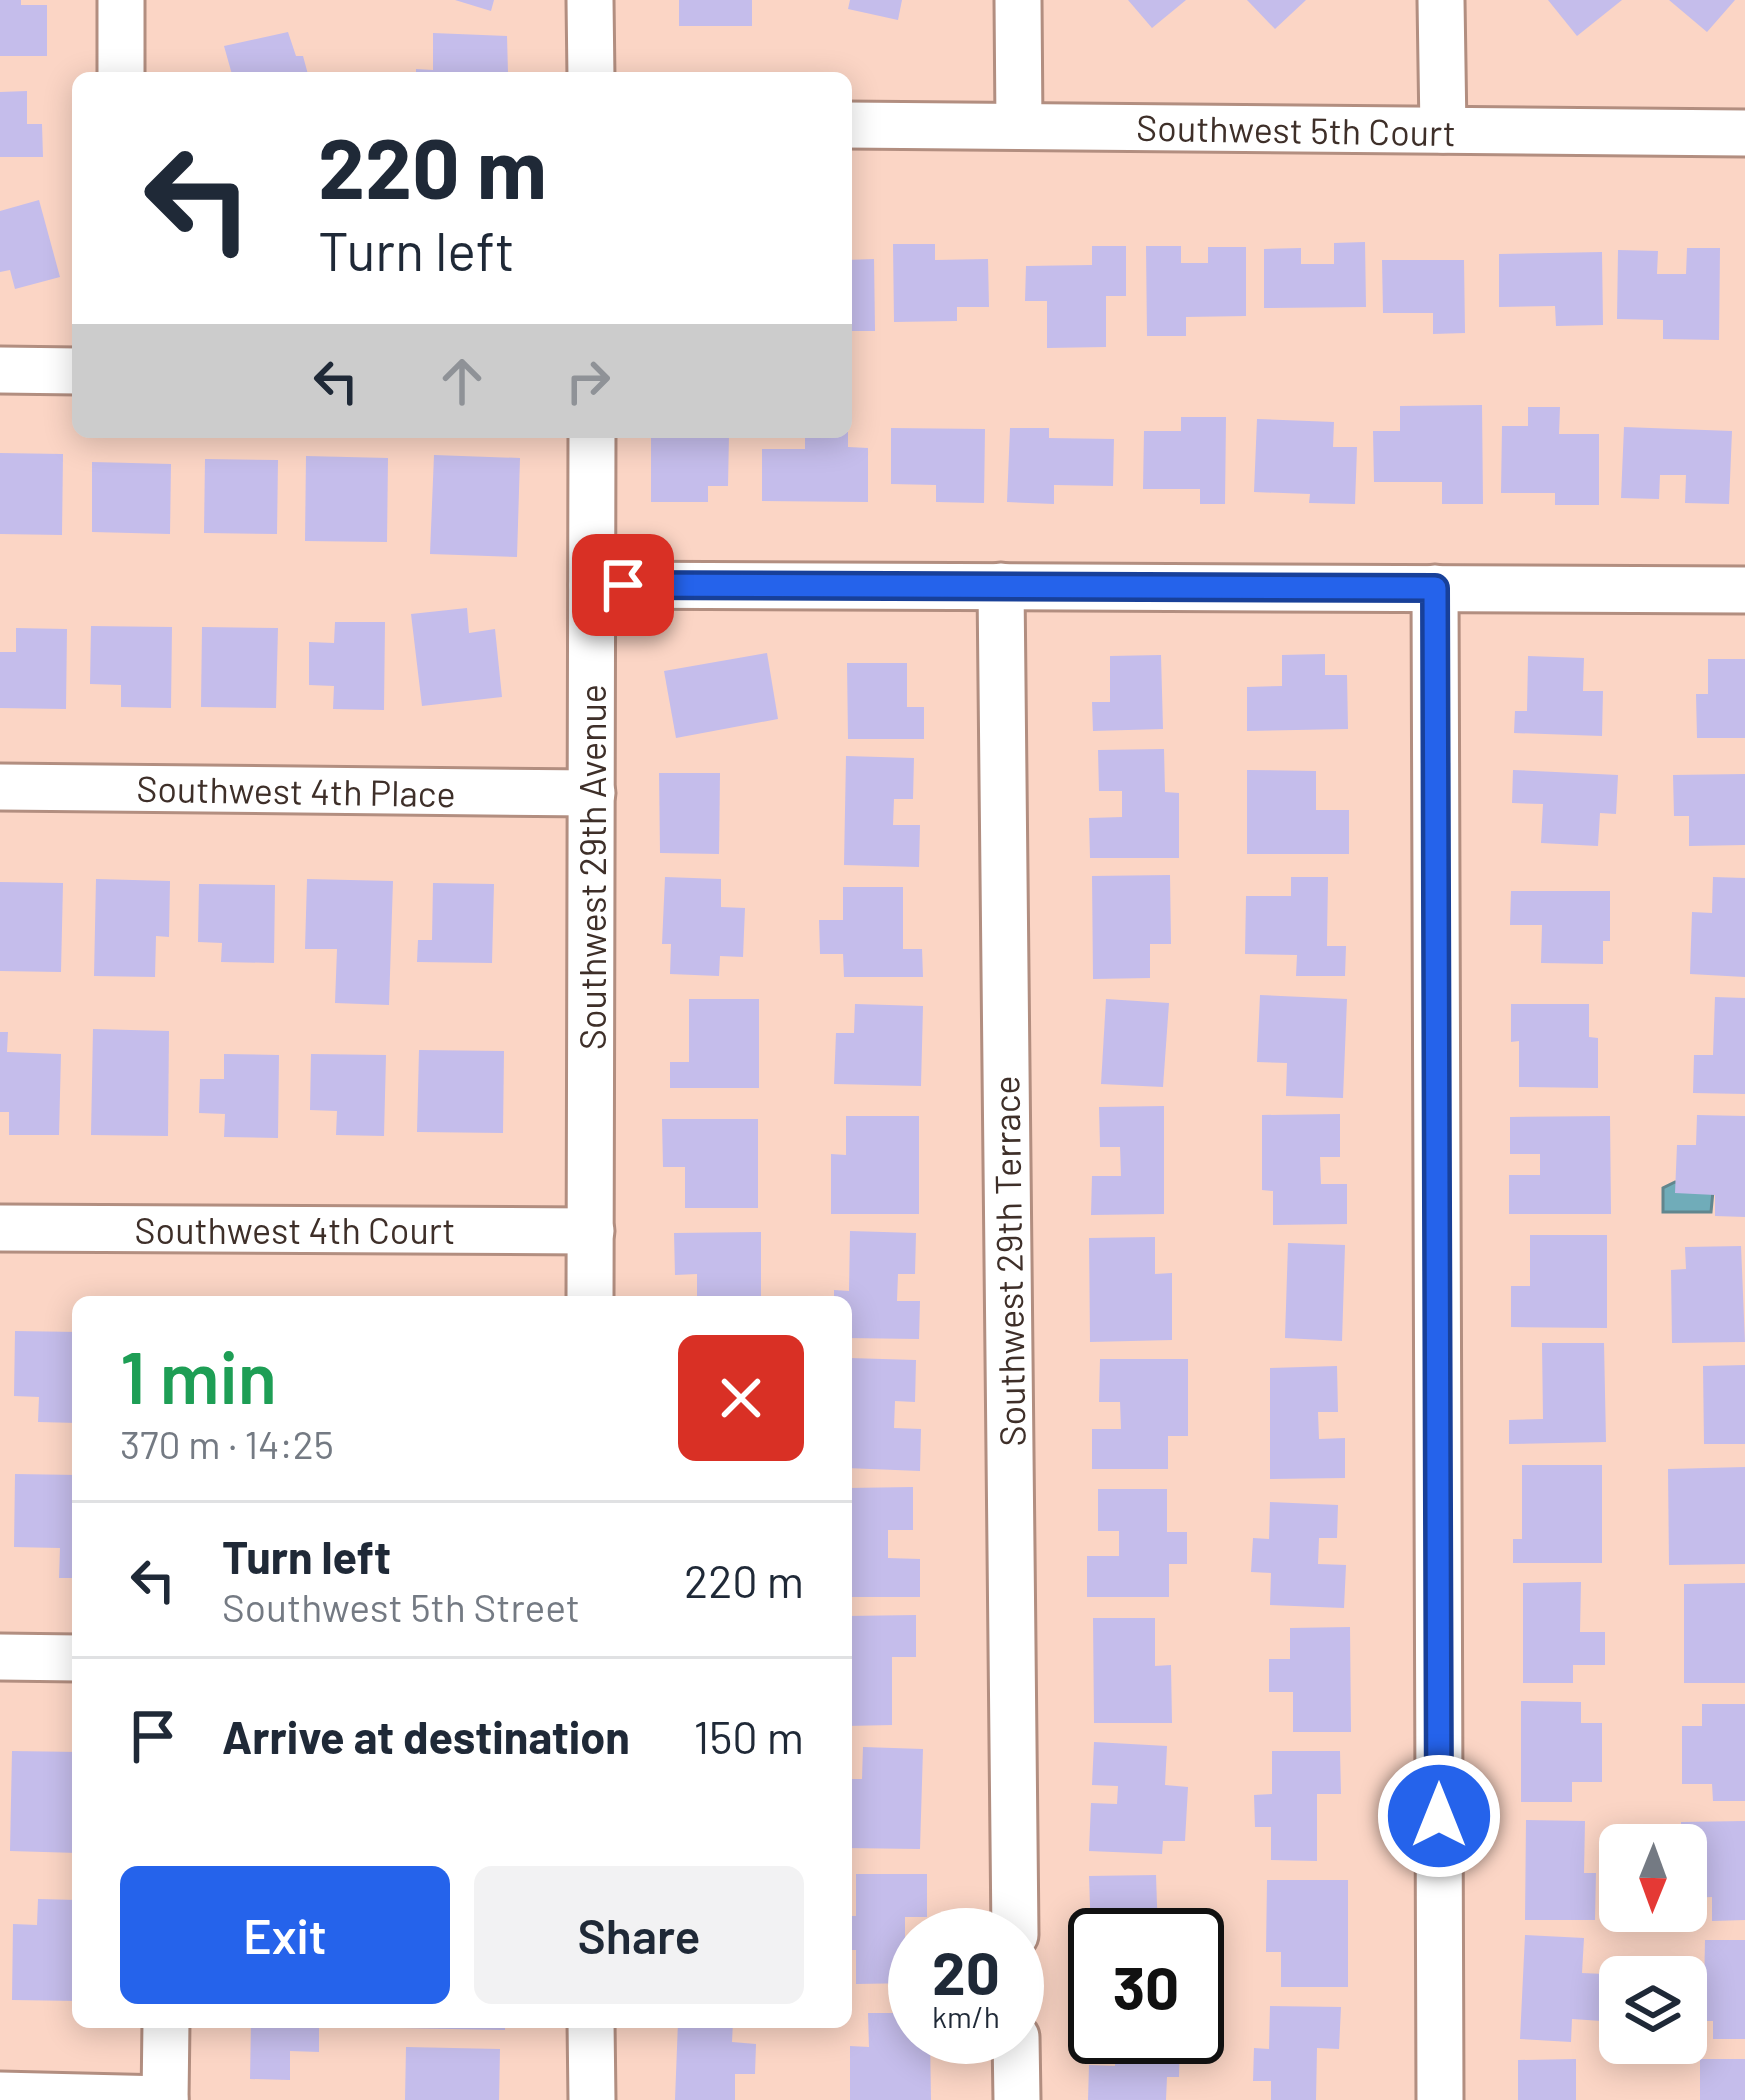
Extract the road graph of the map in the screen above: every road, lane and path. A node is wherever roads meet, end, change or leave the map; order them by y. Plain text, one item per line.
1 (121, 0) edge
2 (590, 0) edge
3 (1018, 0) edge
4 (1441, 0) edge
5 (121, 72) edge
6 (591, 72) edge
7 (852, 125) edge
8 (1019, 125) junction
9 (1443, 130) junction
10 (1745, 133) edge
11 (0, 370) edge
12 (72, 371) edge
13 (592, 438) edge
14 (592, 585) junction
15 (1001, 586) junction
16 (1435, 588) junction
17 (1745, 590) edge
18 (0, 787) edge
19 (592, 794) junction
20 (0, 1228) edge
21 (591, 1231) junction
22 (590, 1296) edge
23 (0, 1657) edge
24 (72, 1658) edge
25 (1016, 1908) edge
26 (166, 2028) edge
27 (591, 2028) edge
28 (1016, 2064) edge
29 (0, 2095) edge
30 (165, 2099) edge
31 (592, 2100) edge
32 (1017, 2100) edge
33 (1440, 2100) edge

1 - 5 street
2 - 6 street
3 - 8 street
4 - 9 street
7 - 8 street, Southwest 5th Court
8 - 9 street, Southwest 5th Court
9 - 10 street, Southwest 5th Court
11 - 12 street
13 - 14 street, Southwest 29th Avenue
14 - 15 street
14 - 19 street, Southwest 29th Avenue
15 - 16 street
15 - 25 street, Southwest 29th Terrace
16 - 17 street
16 - 33 street
18 - 19 street, Southwest 4th Place
19 - 21 street, Southwest 29th Avenue
20 - 21 street, Southwest 4th Court
21 - 22 street, Southwest 29th Avenue
23 - 24 street
26 - 30 street
27 - 31 street
28 - 32 street
29 - 30 street

